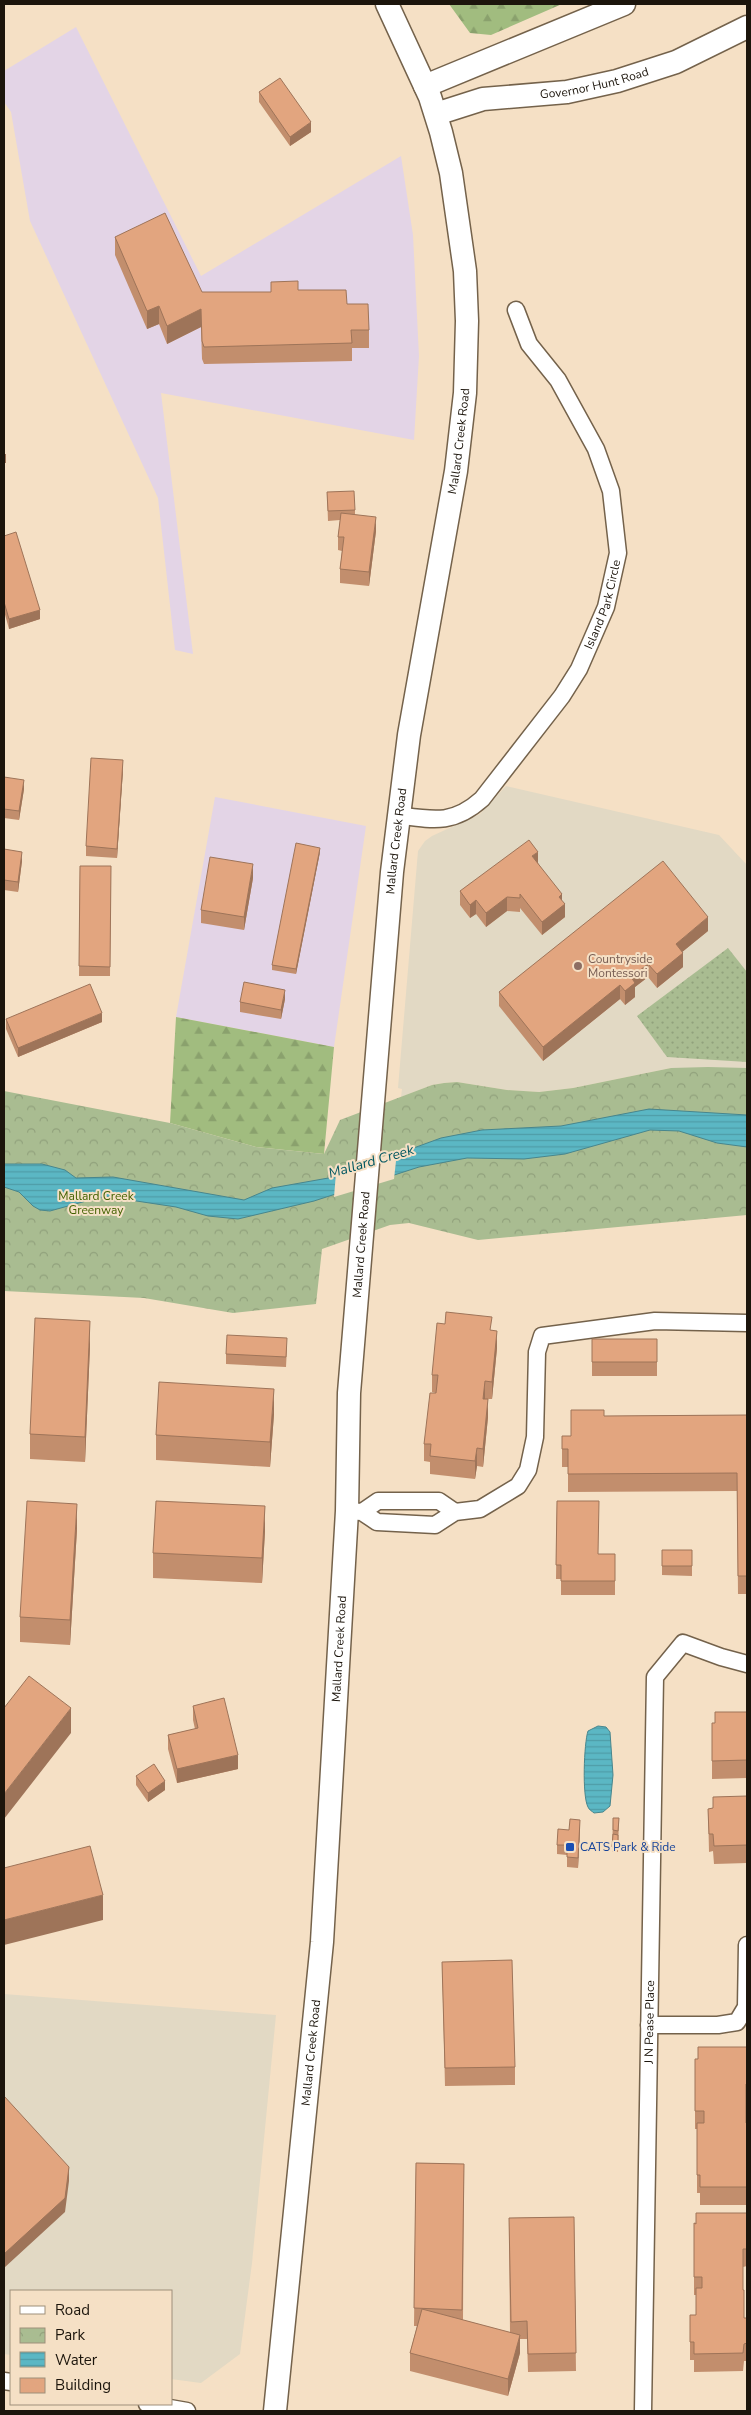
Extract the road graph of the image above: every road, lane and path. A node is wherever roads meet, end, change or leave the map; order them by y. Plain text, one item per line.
1 (387, 4) edge
2 (624, 4) edge
3 (747, 27) edge
4 (425, 86) junction
5 (436, 114) junction
6 (516, 310) dead end
7 (397, 815) junction
8 (747, 1323) edge
9 (354, 1511) junction
10 (455, 1512) junction
11 (747, 1664) edge
12 (747, 1945) edge
13 (649, 2025) junction
14 (742, 2025) edge
15 (153, 2405) edge
16 (187, 2411) edge
17 (275, 2411) edge
18 (643, 2411) edge

1 - 4 main road, Mallard Creek Road
2 - 4 main road
3 - 5 main road, Governor Hunt Road
4 - 5 main road, Mallard Creek Road
5 - 7 main road, Mallard Creek Road
6 - 7 street, Island Park Circle
7 - 9 main road, Mallard Creek Road
8 - 10 street
9 - 10 street
9 - 10 street
9 - 17 main road, Mallard Creek Road
11 - 13 street, J N Pease Place
12 - 14 street
13 - 14 street
13 - 18 street, J N Pease Place
15 - 16 street

